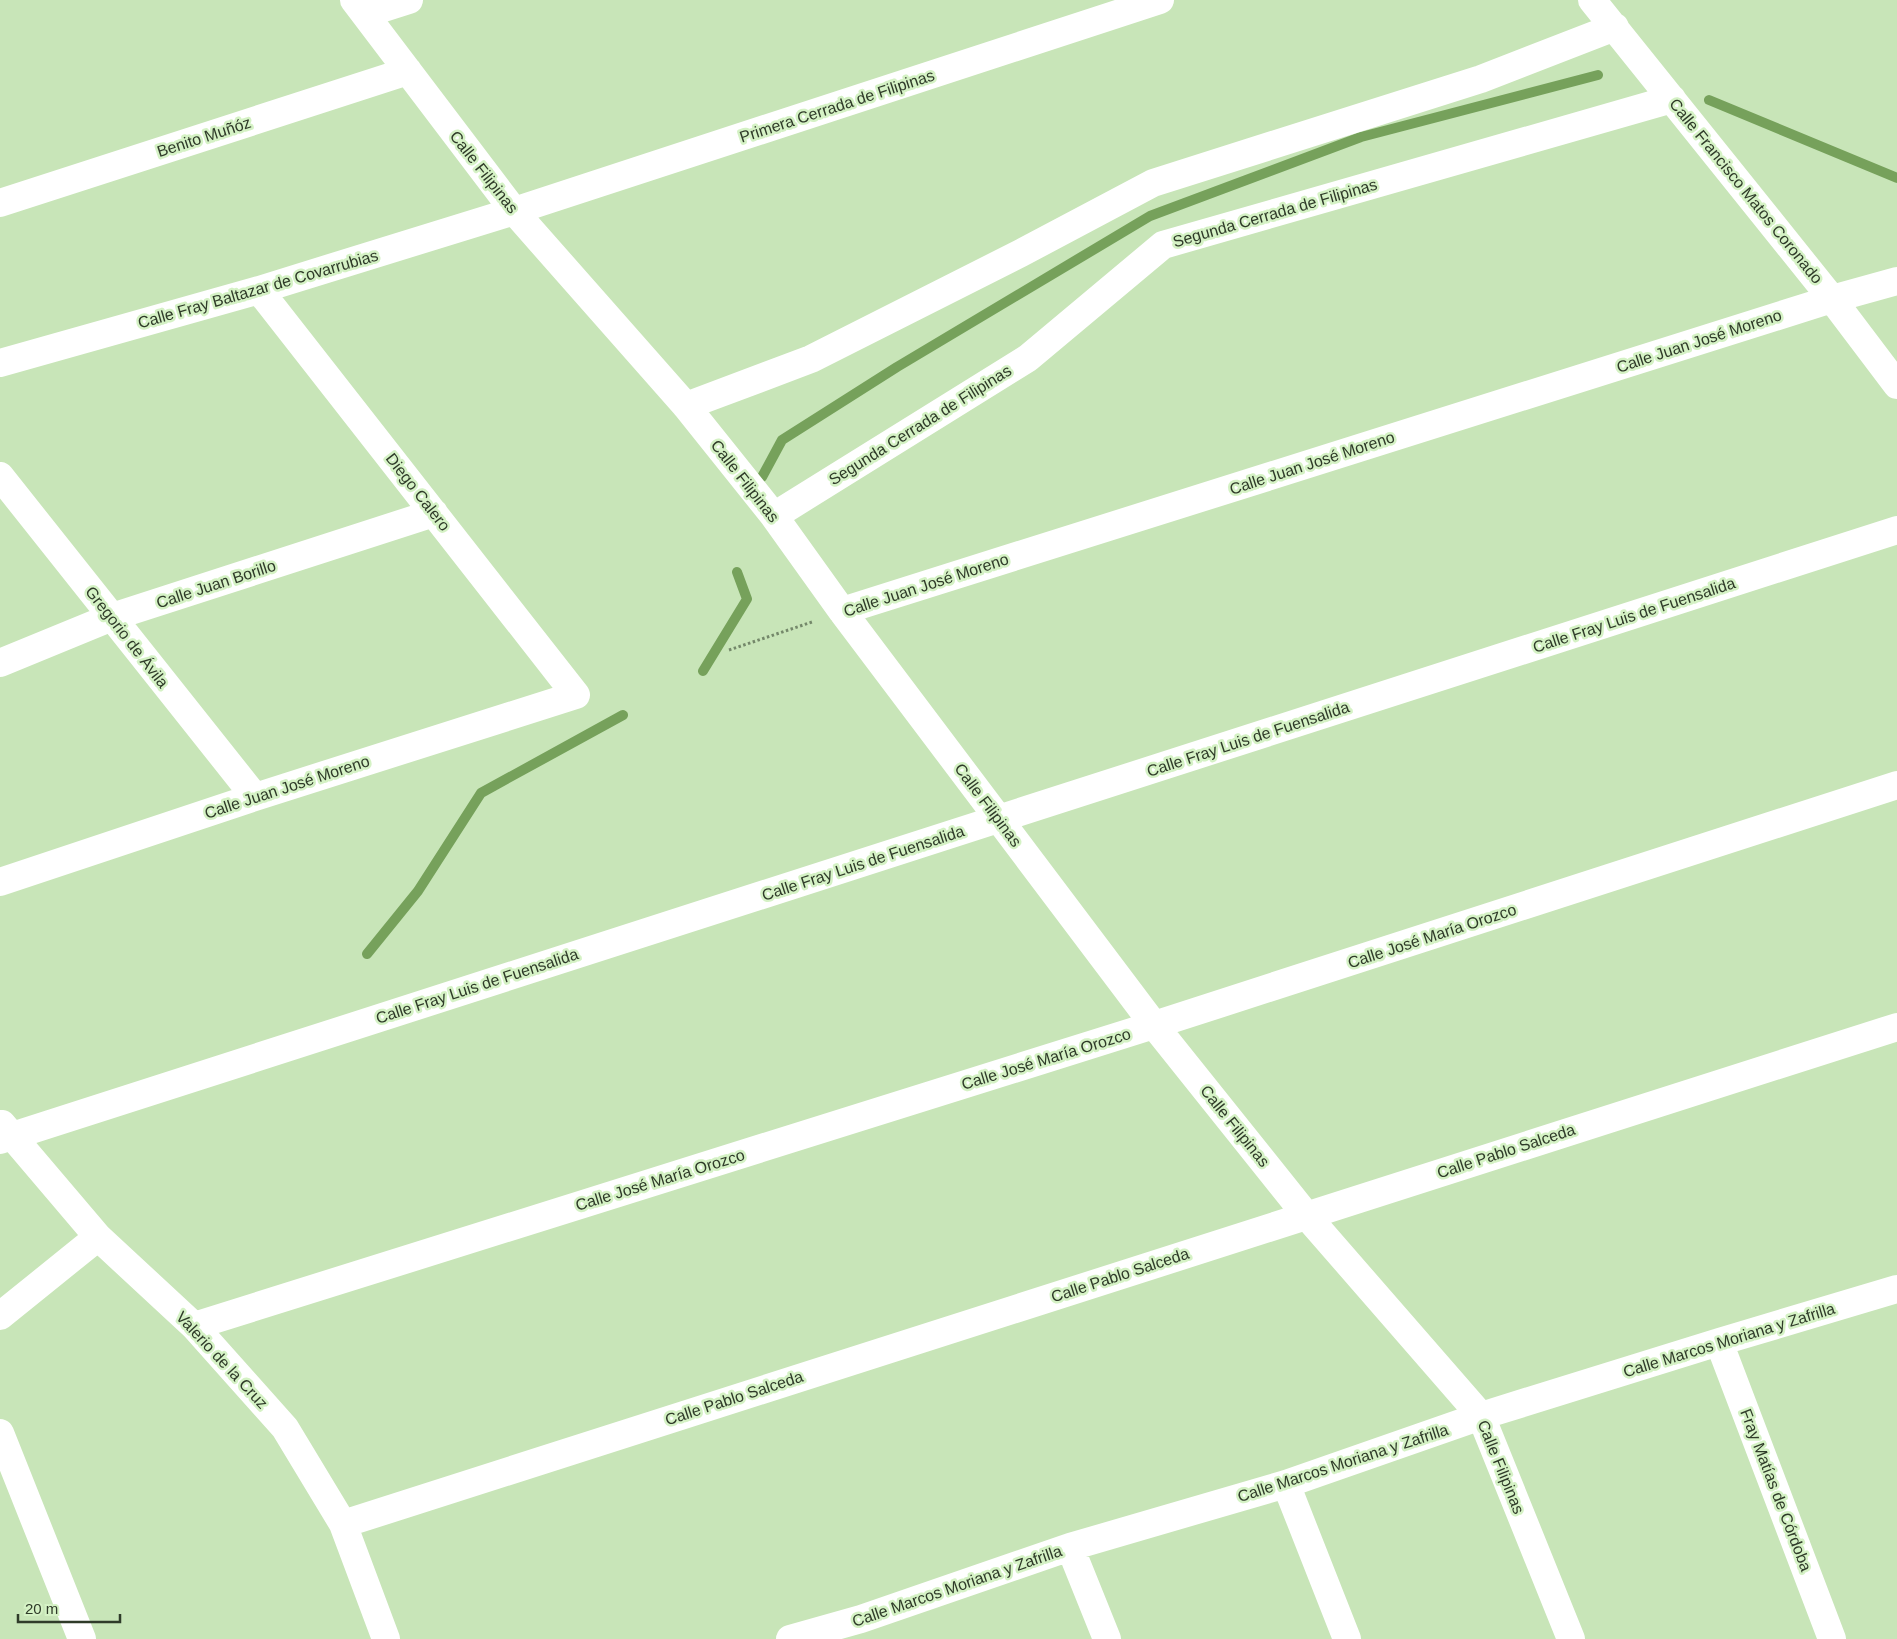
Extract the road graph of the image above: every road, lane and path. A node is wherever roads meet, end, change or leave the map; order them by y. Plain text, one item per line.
1 (409, 0) edge
2 (1160, 0) edge
3 (1592, 0) edge
4 (359, 7) edge
5 (1615, 27) junction
6 (408, 71) junction
7 (1672, 99) junction
8 (0, 203) edge
9 (514, 211) junction
10 (1897, 281) edge
11 (259, 290) junction
12 (1832, 299) junction
13 (0, 363) edge
14 (1897, 385) edge
15 (686, 406) junction
16 (0, 476) edge
17 (434, 513) junction
18 (774, 516) junction
19 (1897, 530) edge
20 (842, 611) junction
21 (112, 617) junction
22 (729, 650) dead end
23 (0, 663) edge
24 (576, 695) joint
25 (1897, 785) edge
26 (255, 797) junction
27 (998, 819) junction
28 (0, 882) edge
29 (1154, 1026) junction
30 (1897, 1027) edge
31 (4, 1132) edge
32 (1306, 1215) junction
33 (98, 1237) junction
34 (1897, 1289) edge
35 (0, 1316) edge
36 (194, 1326) junction
37 (1719, 1342) junction
38 (1482, 1416) junction
39 (0, 1433) edge
40 (1286, 1484) junction
41 (343, 1524) junction
42 (1070, 1547) junction
43 (865, 1629) edge
44 (82, 1639) edge
45 (386, 1639) edge
46 (790, 1639) edge
47 (1107, 1639) edge
48 (1347, 1639) edge
49 (1571, 1639) edge
50 (1832, 1639) edge

1 - 4 street
2 - 9 street, Primera Cerrada de Filipinas
3 - 5 street, Calle Francisco Matos Coronado
4 - 6 street, Calle Filipinas
5 - 7 street, Calle Francisco Matos Coronado
5 - 15 street
6 - 8 street, Benito Muñóz
6 - 9 street, Calle Filipinas
7 - 12 street, Calle Francisco Matos Coronado
7 - 18 street, Segunda Cerrada de Filipinas
9 - 11 street, Calle Fray Baltazar de Covarrubias
9 - 15 street, Calle Filipinas
10 - 12 street, Calle Juan José Moreno
11 - 13 street, Calle Fray Baltazar de Covarrubias
11 - 17 street, Diego Calero
12 - 14 street, Calle Francisco Matos Coronado
12 - 20 street, Calle Juan José Moreno
15 - 18 street, Calle Filipinas
16 - 21 street, Gregorio de Ávila
17 - 21 street, Calle Juan Borillo
17 - 24 street, Diego Calero
18 - 20 street, Calle Filipinas
19 - 27 street, Calle Fray Luis de Fuensalida
20 - 22 path, Calle Juan José Moreno
20 - 27 street, Calle Filipinas
21 - 23 street, Calle Juan Borillo
21 - 26 street, Gregorio de Ávila
24 - 26 street, Calle Juan José Moreno
25 - 29 street, Calle José María Orozco
26 - 28 street, Calle Juan José Moreno
27 - 29 street, Calle Filipinas
27 - 31 street, Calle Fray Luis de Fuensalida
29 - 32 street, Calle Filipinas
29 - 36 street, Calle José María Orozco
30 - 32 street, Calle Pablo Salceda
31 - 33 street, Valerio de la Cruz
32 - 38 street, Calle Filipinas
32 - 41 street, Calle Pablo Salceda
33 - 35 street
33 - 36 street, Valerio de la Cruz
34 - 37 street, Calle Marcos Moriana y Zafrilla
36 - 41 street, Valerio de la Cruz
37 - 38 street, Calle Marcos Moriana y Zafrilla
37 - 50 street, Fray Matías de Córdoba
38 - 40 street, Calle Marcos Moriana y Zafrilla
38 - 49 street, Calle Filipinas
39 - 44 street
40 - 42 street, Calle Marcos Moriana y Zafrilla
40 - 48 street
41 - 45 street, Valerio de la Cruz
42 - 43 street, Calle Marcos Moriana y Zafrilla
42 - 47 street
43 - 46 street, Calle Marcos Moriana y Zafrilla

